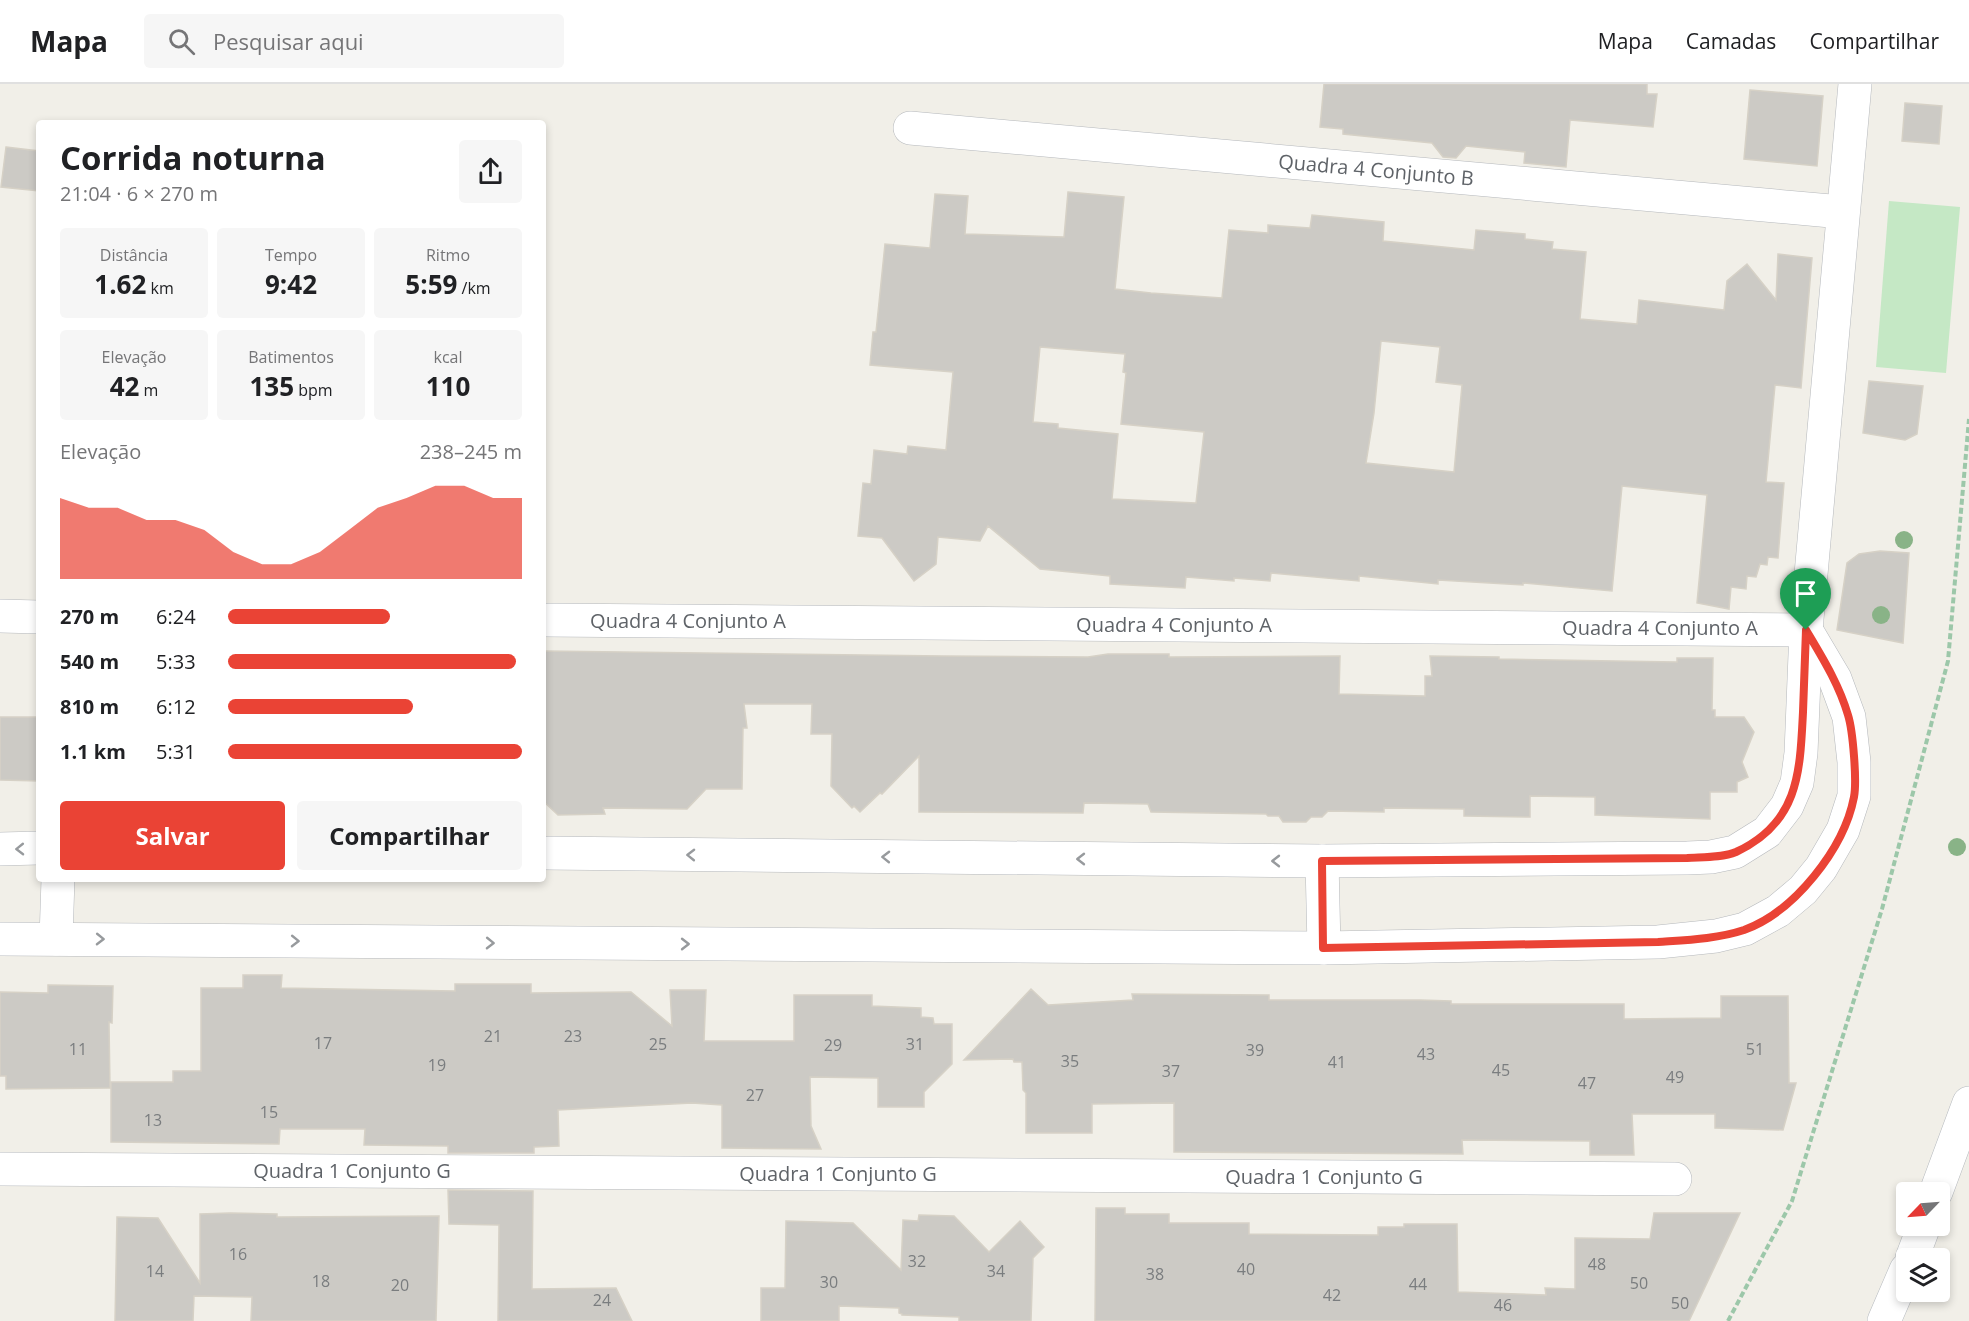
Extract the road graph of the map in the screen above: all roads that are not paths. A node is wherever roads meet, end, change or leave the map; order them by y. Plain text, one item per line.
1 (1855, 84) edge
2 (910, 128) dead end
3 (1842, 212) junction
4 (0, 616) edge
5 (36, 617) edge
6 (546, 620) edge
7 (1806, 630) junction
8 (0, 849) edge
9 (36, 849) edge
10 (546, 854) edge
11 (1322, 861) junction
12 (58, 882) edge
13 (0, 939) edge
14 (56, 939) junction
15 (1323, 948) junction
16 (1969, 1103) edge
17 (0, 1169) edge
18 (1675, 1179) dead end
19 (1940, 1182) edge
20 (1896, 1293) edge
21 (1884, 1321) edge

1 - 3 street
2 - 3 street, Quadra 4 Conjunto B
3 - 7 street
4 - 5 street
6 - 7 street, Quadra 4 Conjunto A
7 - 11 street
7 - 15 street
9 -> 8 street
11 -> 10 street
11 - 15 street
12 - 14 street
13 - 14 street
14 -> 15 street
16 - 19 street
17 - 18 street, Quadra 1 Conjunto G
20 - 21 street

